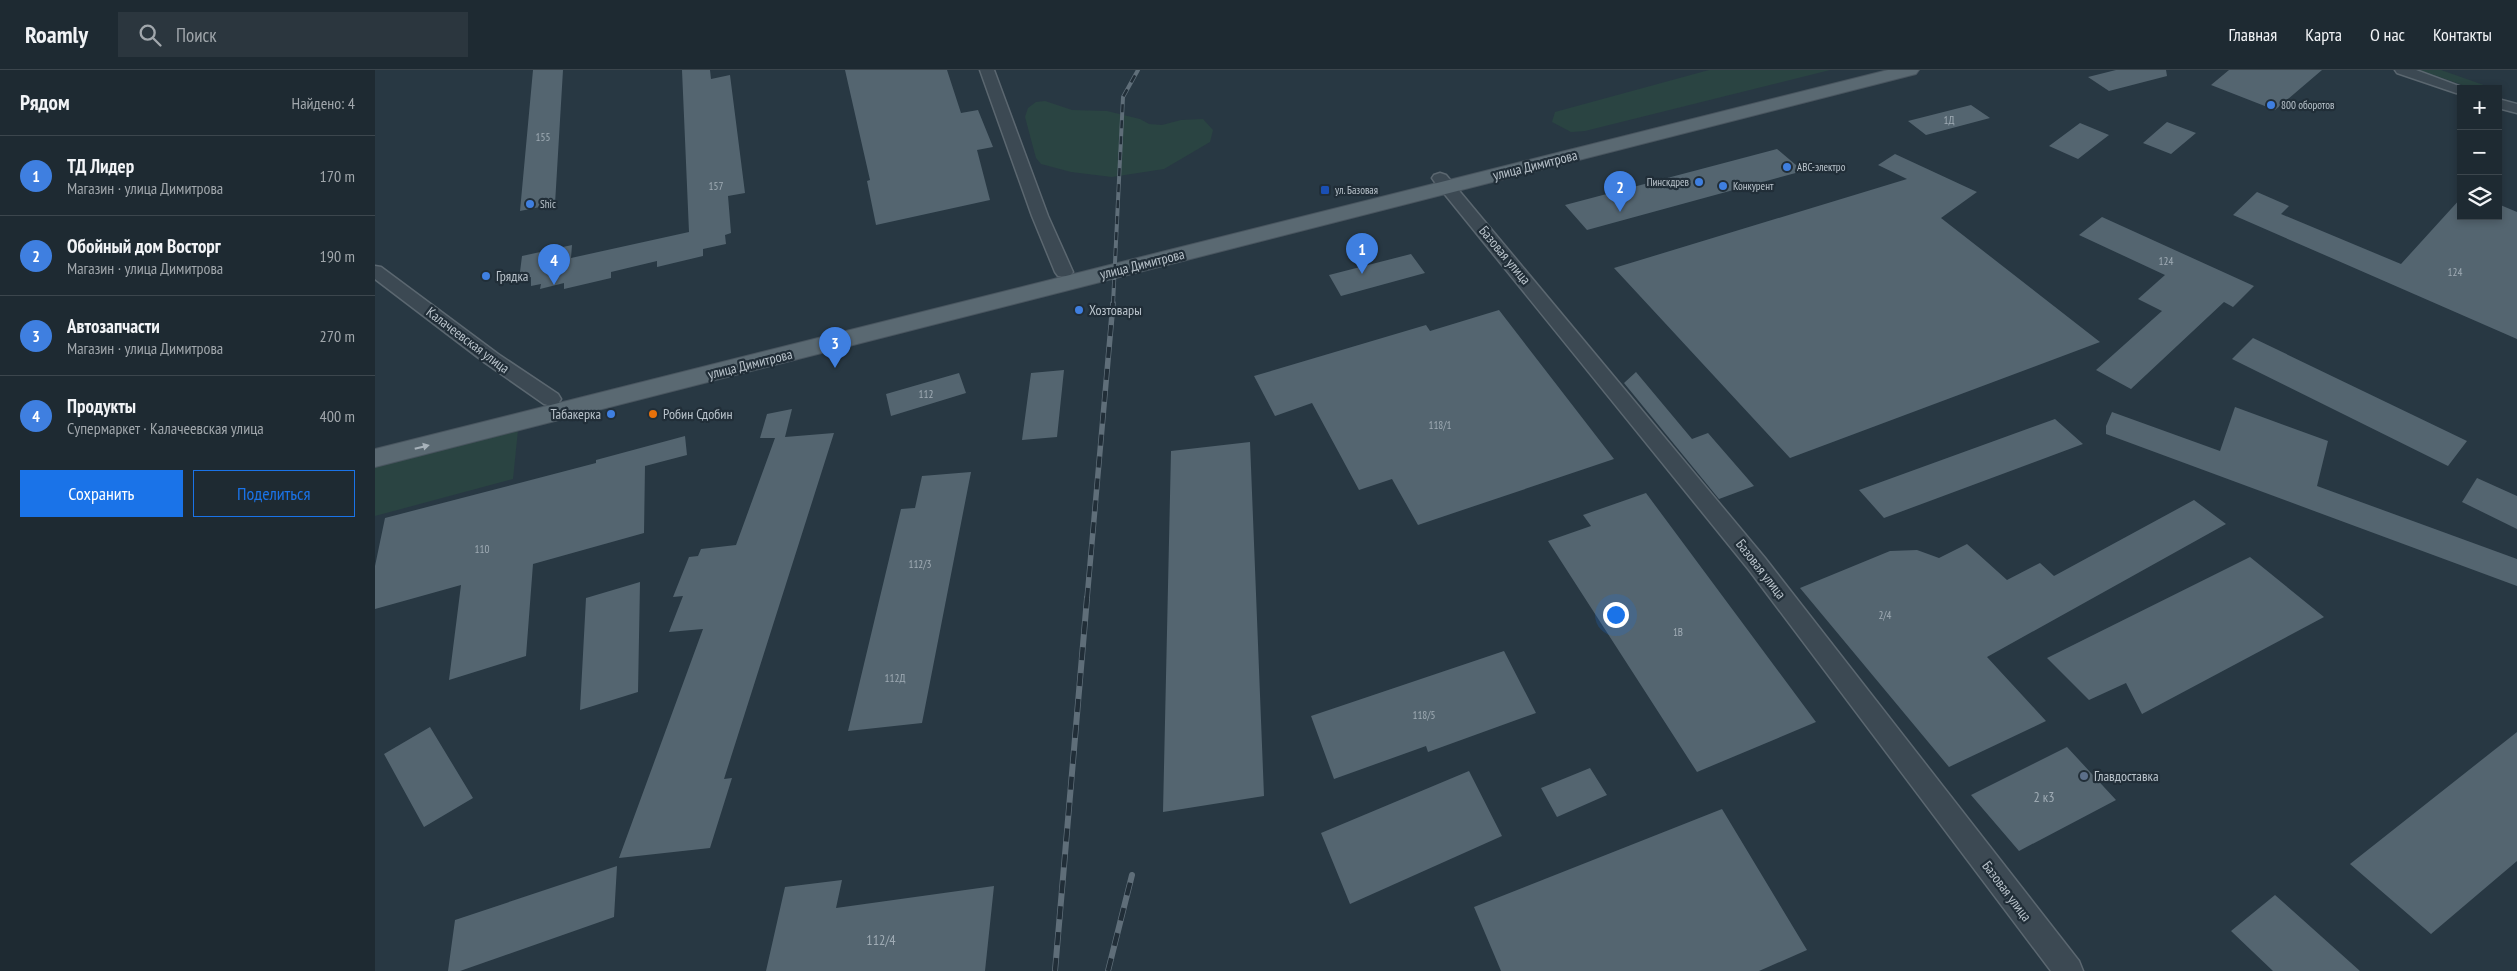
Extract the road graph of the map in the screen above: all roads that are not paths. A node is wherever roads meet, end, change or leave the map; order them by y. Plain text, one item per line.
1 (987, 70) edge
2 (1871, 70) edge
3 (1909, 70) edge
4 (2403, 70) edge
5 (2457, 89) edge
6 (2502, 104) edge
7 (2517, 109) edge
8 (1445, 182) junction
9 (375, 271) edge
10 (1064, 272) junction
11 (552, 407) junction
12 (375, 442) edge
13 (375, 458) edge
14 (2069, 971) edge

1 - 10 street
2 - 8 main road, улица Димитрова
3 - 8 main road, улица Димитрова
4 - 5 street
6 - 7 street
8 - 10 main road, улица Димитрова
8 - 11 main road, улица Димитрова
8 - 14 street, Базовая улица
9 - 11 street, Калачеевская улица
10 - 11 main road, улица Димитрова
11 - 12 main road, улица Димитрова
13 -> 11 main road, улица Димитрова

